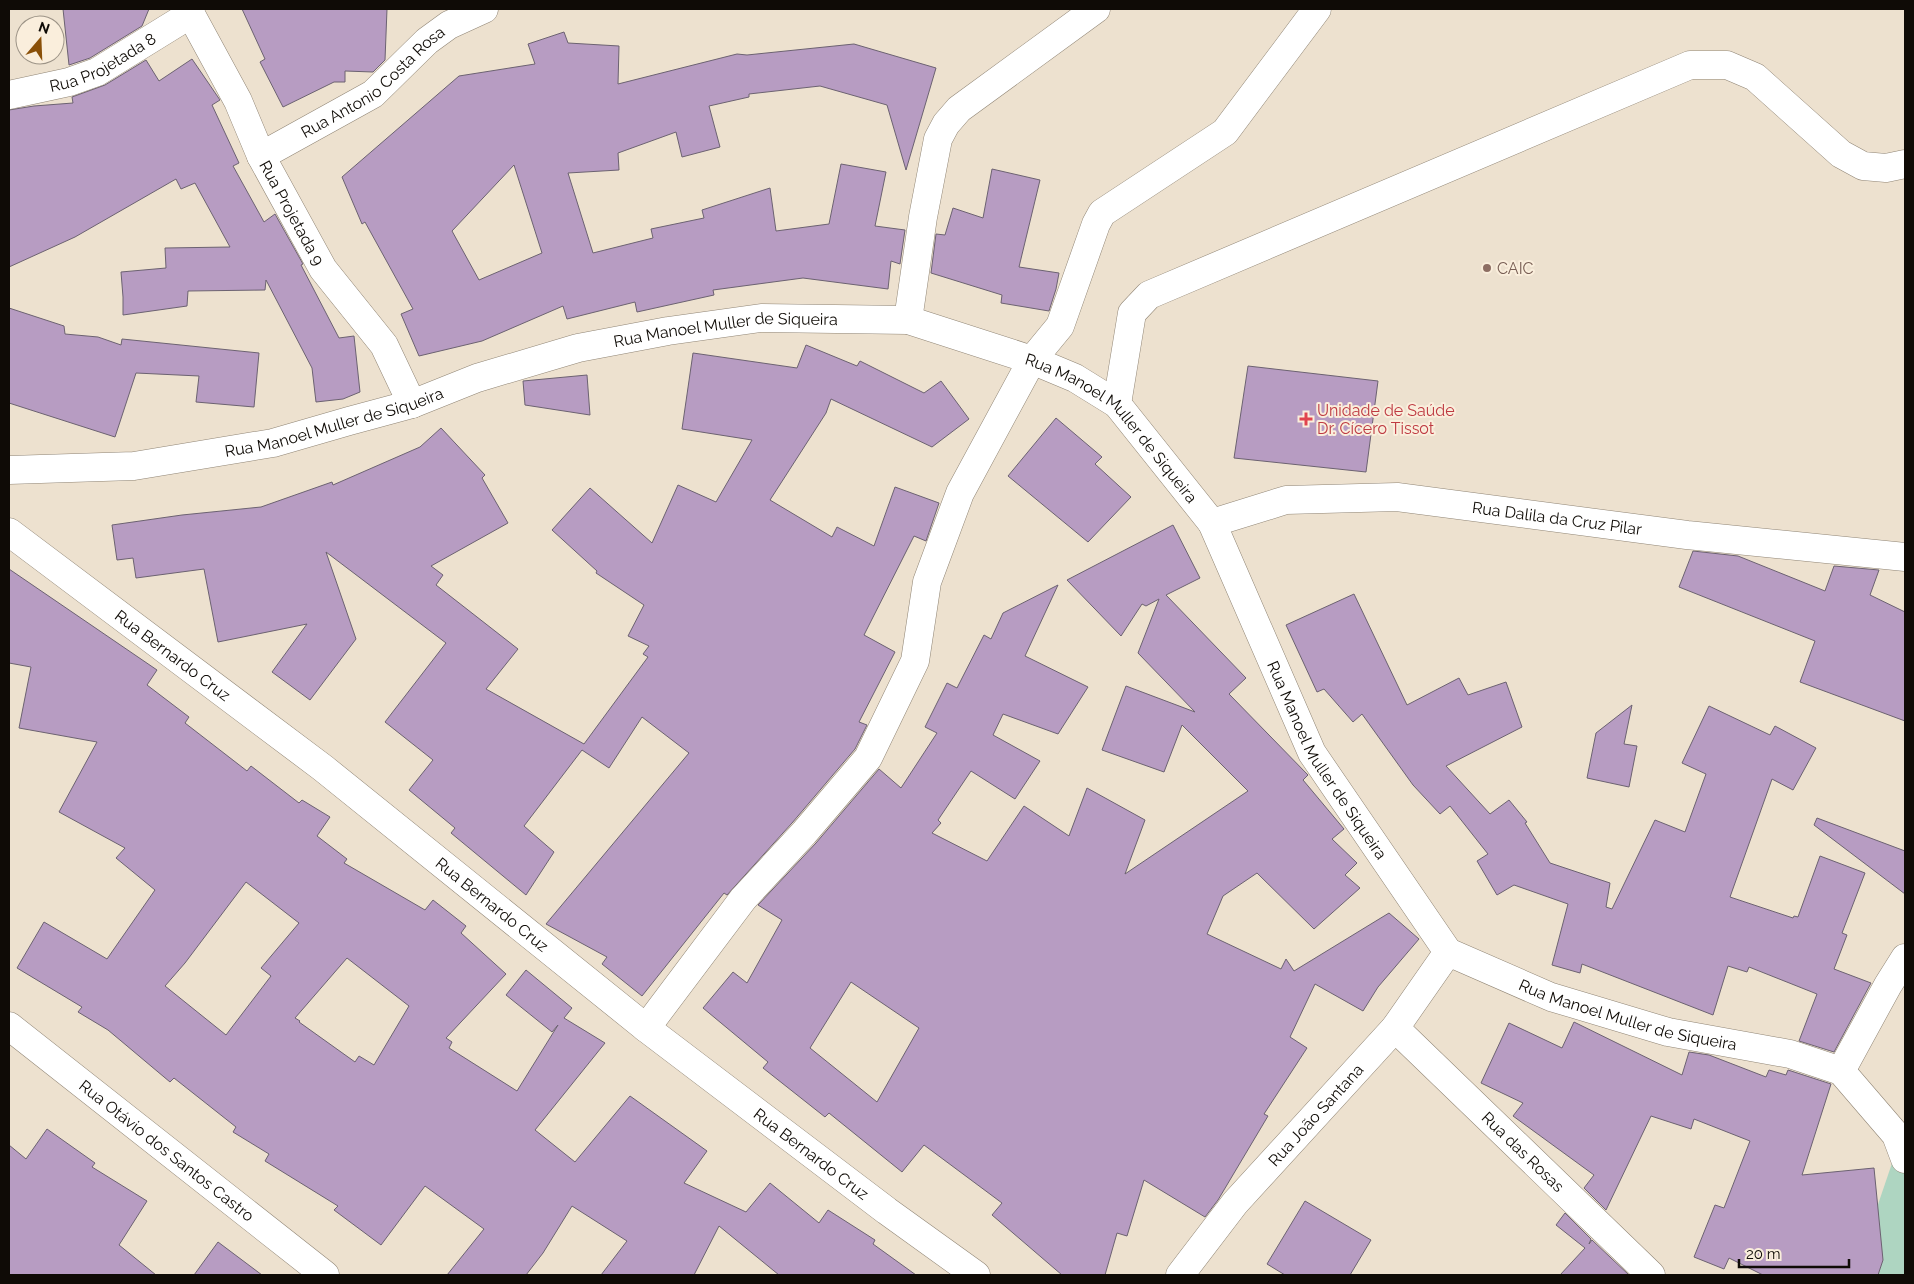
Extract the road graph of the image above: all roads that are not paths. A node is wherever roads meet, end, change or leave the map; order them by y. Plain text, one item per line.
1 (484, 9) edge
2 (1096, 9) edge
3 (1317, 9) edge
4 (190, 11) edge
5 (9, 95) edge
6 (261, 156) junction
7 (1905, 164) edge
8 (908, 320) junction
9 (1032, 360) junction
10 (412, 404) junction
11 (1117, 404) junction
12 (9, 470) edge
13 (1212, 523) junction
14 (9, 532) edge
15 (1905, 557) edge
16 (1448, 952) junction
17 (1905, 958) edge
18 (9, 1026) edge
19 (646, 1028) junction
20 (1395, 1028) junction
21 (1841, 1071) junction
22 (1905, 1159) edge
23 (325, 1275) edge
24 (976, 1275) edge
25 (1180, 1275) edge
26 (1651, 1275) edge

1 - 6 street, Rua Antonio Costa Rosa
2 - 8 street
3 - 9 street
4 - 5 street, Rua Projetada 8
4 - 6 street, Rua Projetada 9
6 - 10 street, Rua Projetada 9
7 - 11 street
8 - 9 street, Rua Manoel Muller de Siqueira
8 - 10 street, Rua Manoel Muller de Siqueira
9 - 11 street, Rua Manoel Muller de Siqueira
9 - 19 street
10 - 12 street, Rua Manoel Muller de Siqueira
11 - 13 street, Rua Manoel Muller de Siqueira
13 - 15 street, Rua Dalila da Cruz Pilar
13 - 16 street, Rua Manoel Muller de Siqueira
14 - 19 street, Rua Bernardo Cruz
16 - 20 street, Rua João Santana
16 - 21 street, Rua Manoel Muller de Siqueira
17 - 21 street
18 - 23 street, Rua Otávio dos Santos Castro
19 - 24 street, Rua Bernardo Cruz
20 - 25 street, Rua João Santana
20 - 26 street, Rua das Rosas
21 - 22 street

